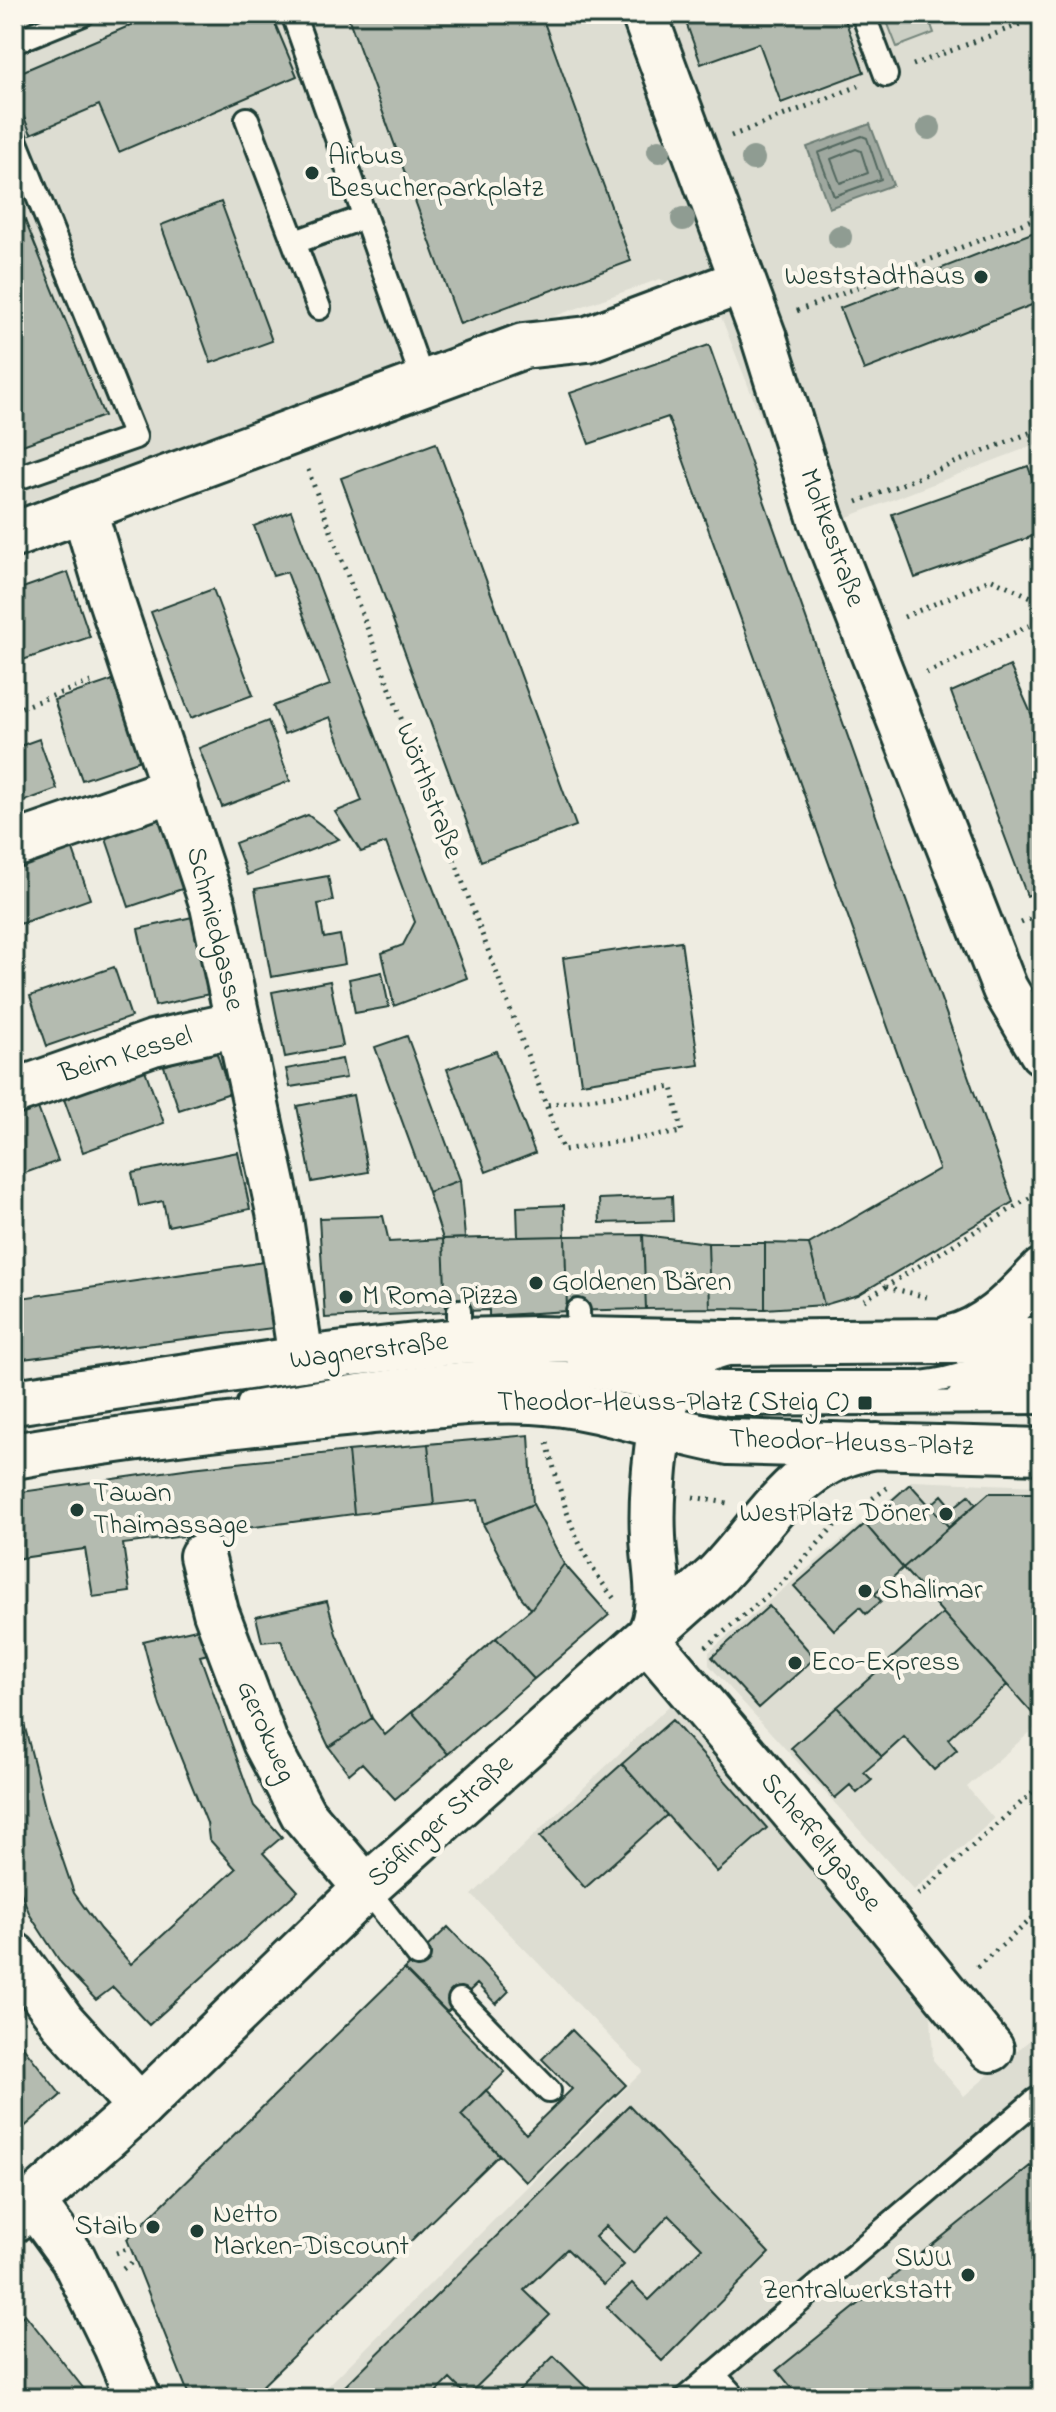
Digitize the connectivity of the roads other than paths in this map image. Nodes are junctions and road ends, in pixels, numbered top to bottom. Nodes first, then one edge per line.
1 (83, 14) edge
2 (293, 14) edge
3 (644, 14) edge
4 (863, 14) edge
5 (14, 42) edge
6 (886, 75) dead end
7 (247, 119) dead end
8 (14, 137) edge
9 (365, 217) junction
10 (295, 242) junction
11 (743, 281) junction
12 (319, 308) dead end
13 (424, 384) junction
14 (14, 479) edge
15 (84, 510) junction
16 (14, 535) edge
17 (175, 789) junction
18 (14, 845) edge
19 (238, 1024) junction
20 (1042, 1052) edge
21 (14, 1092) edge
22 (1042, 1271) edge
23 (945, 1340) junction
24 (1038, 1340) edge
25 (727, 1343) junction
26 (301, 1359) junction
27 (995, 1383) junction
28 (1042, 1383) edge
29 (916, 1393) junction
30 (668, 1399) junction
31 (14, 1402) edge
32 (1042, 1402) edge
33 (14, 1422) edge
34 (14, 1437) edge
35 (877, 1446) junction
36 (1042, 1451) edge
37 (14, 1456) edge
38 (202, 1556) dead end
39 (647, 1639) junction
40 (366, 1888) junction
41 (14, 1955) edge
42 (418, 1955) dead end
43 (460, 2000) dead end
44 (991, 2049) dead end
45 (549, 2091) dead end
46 (140, 2107) junction
47 (1042, 2107) edge
48 (23, 2211) edge
49 (713, 2374) junction
50 (138, 2398) edge
51 (686, 2398) edge
52 (735, 2398) edge

1 - 5 lane
2 - 9 lane
3 - 11 street, Moltkestraße
4 - 6 lane
7 - 10 lane
8 - 14 lane
9 - 10 lane
9 - 13 lane
10 - 12 lane
11 - 13 street
11 - 20 street, Moltkestraße
13 - 15 street
15 - 16 street
15 - 17 street, Schmiedgasse
17 - 18 street
17 - 19 street, Schmiedgasse
19 - 21 street, Beim Kessel
19 - 26 street, Schmiedgasse
22 - 23 street
23 - 24 street
23 - 25 street
24 - 27 lane
24 - 29 lane
25 - 26 street, Wagnerstraße
25 - 30 street
26 - 31 street, Wagnerstraße
27 - 28 lane
27 - 29 lane
29 - 30 lane
29 - 32 lane
30 - 33 lane
30 - 34 lane
30 - 35 street, Theodor-Heuss-Platz
30 - 37 street, Wagnerstraße
30 - 39 street
35 - 36 street, Theodor-Heuss-Platz
35 - 39 street, Söflinger Straße
38 - 40 street, Gerokweg
39 - 40 street, Söflinger Straße
39 - 44 street, Scheffeltgasse
40 - 42 lane
40 - 46 street, Söflinger Straße
41 - 46 street
43 - 45 lane
46 - 48 street, Söflinger Straße
47 - 49 lane
48 - 50 street
49 - 51 lane
49 - 52 lane

